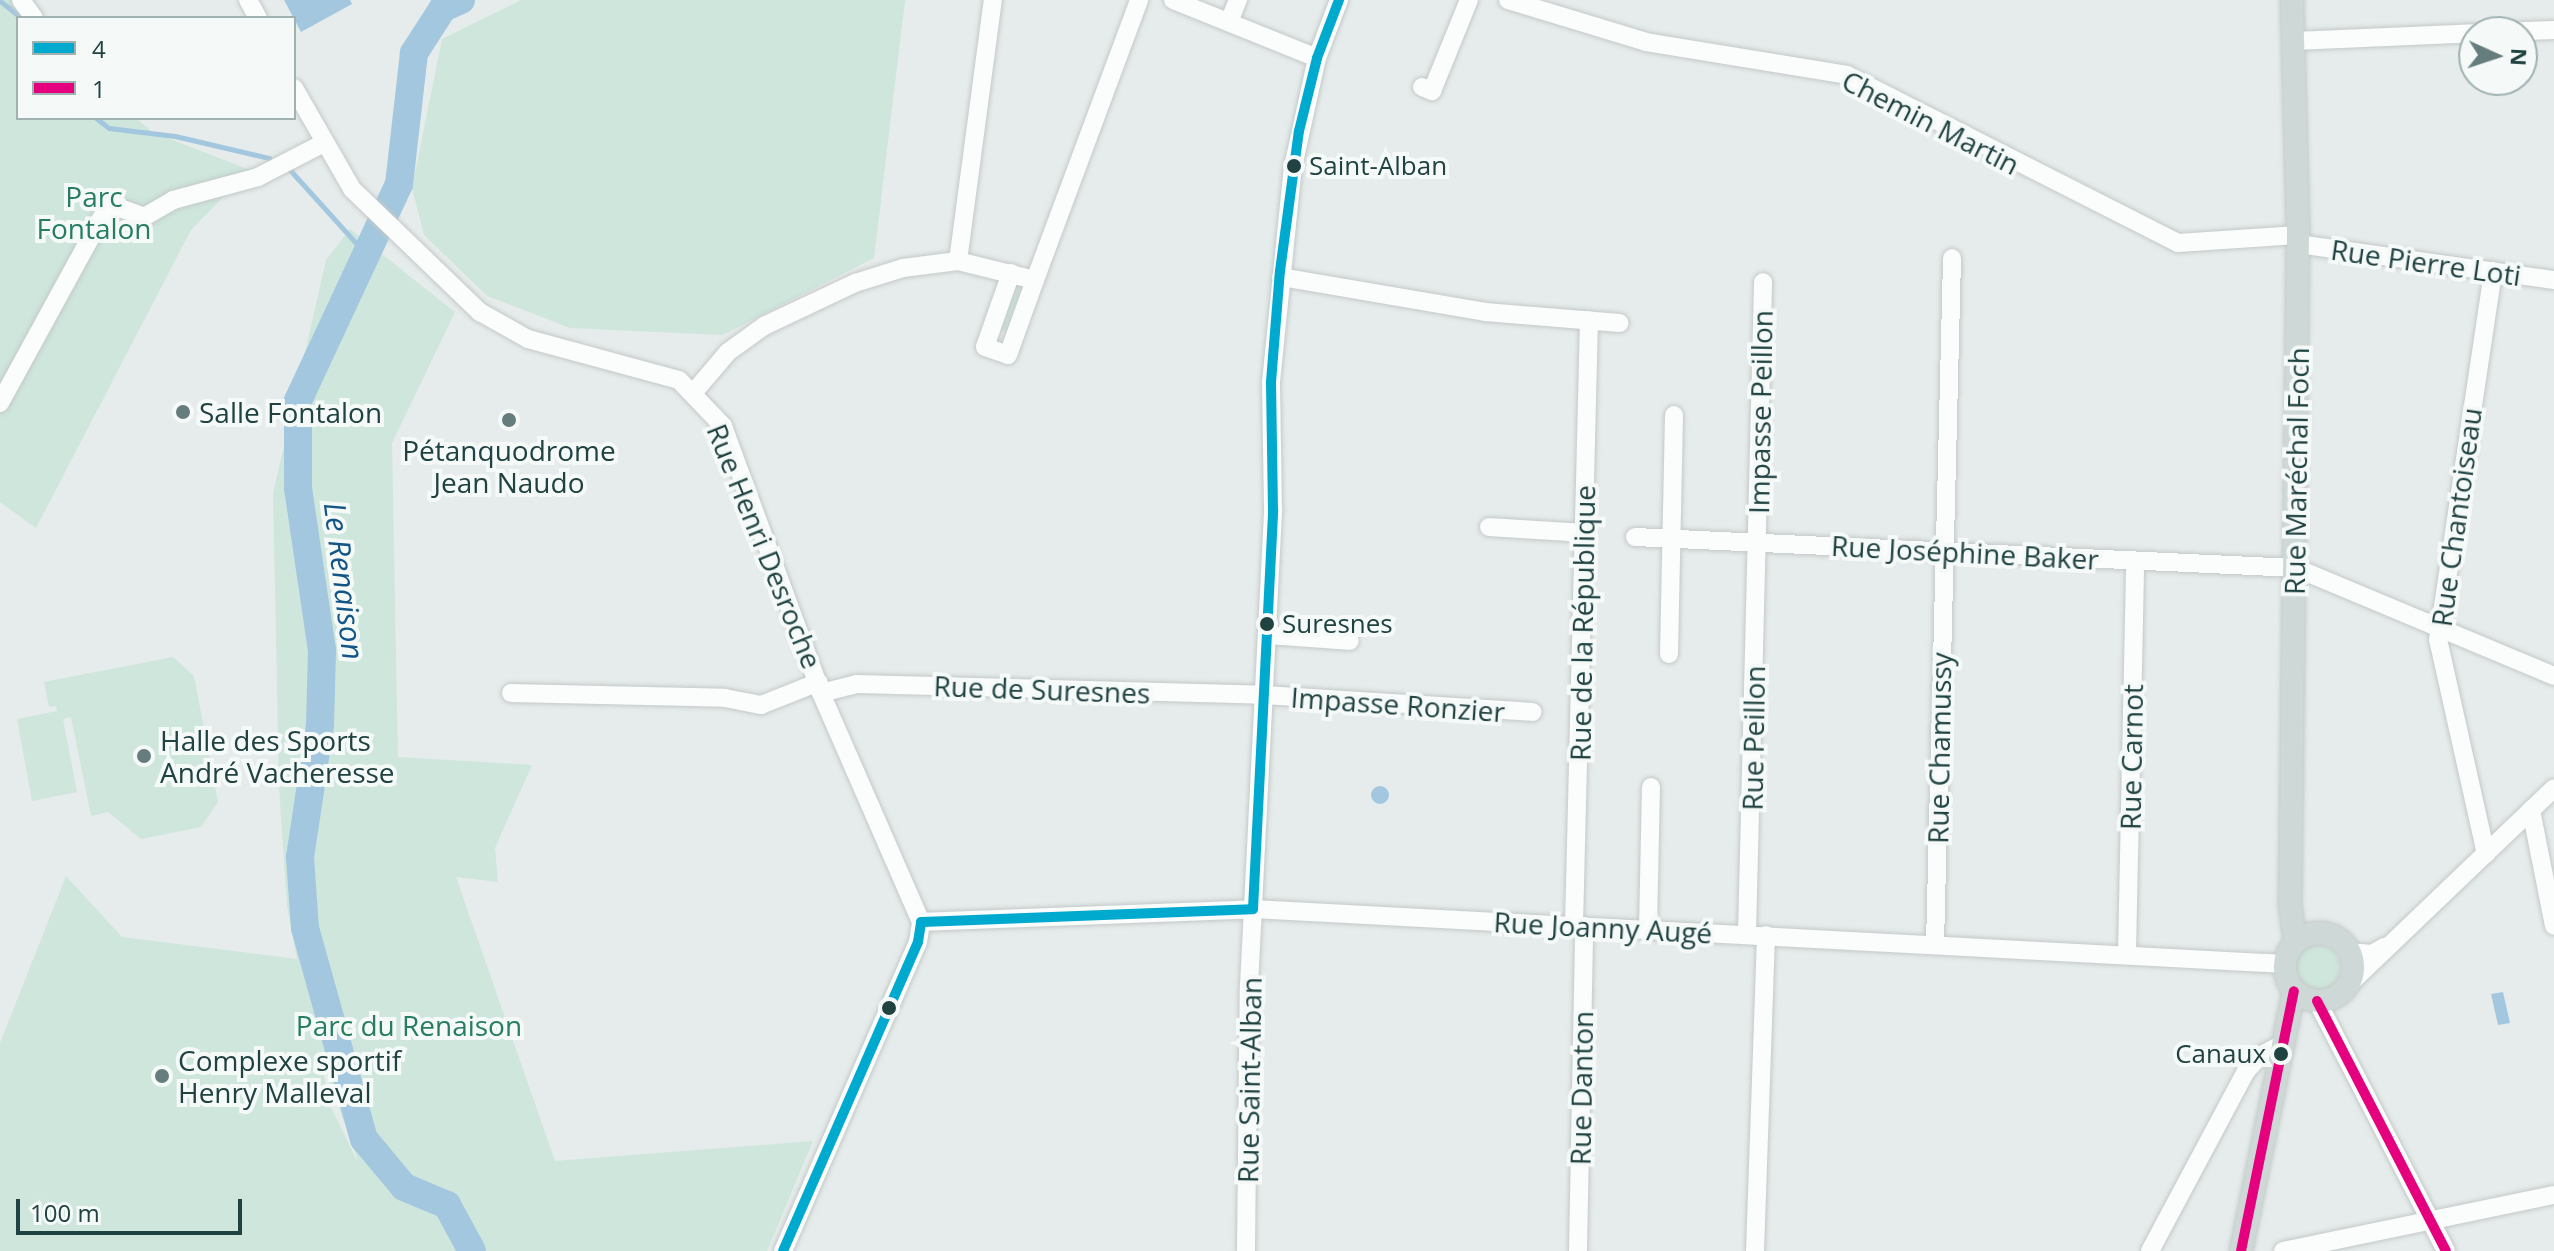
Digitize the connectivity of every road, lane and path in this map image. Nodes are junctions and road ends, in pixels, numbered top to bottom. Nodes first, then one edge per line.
1 (993, 0) edge
2 (1139, 0) edge
3 (1173, 0) edge
4 (1238, 0) edge
5 (1339, 0) edge
6 (1469, 0) edge
7 (1508, 0) edge
8 (2292, 0) edge
9 (1229, 22) junction
10 (2458, 34) edge
11 (2294, 41) junction
12 (1317, 58) junction
13 (1422, 87) dead end
14 (296, 92) edge
15 (324, 143) junction
16 (2298, 239) junction
17 (1952, 258) dead end
18 (958, 261) junction
19 (2493, 271) junction
20 (1011, 273) junction
21 (1281, 277) junction
22 (1035, 280) junction
23 (2554, 280) edge
24 (1763, 282) dead end
25 (1589, 320) junction
26 (1620, 323) dead end
27 (694, 392) junction
28 (0, 403) edge
29 (1674, 415) dead end
30 (1489, 527) dead end
31 (1584, 533) junction
32 (1635, 537) dead end
33 (1671, 538) junction
34 (1758, 542) junction
35 (1943, 551) junction
36 (2135, 561) junction
37 (2296, 568) junction
38 (2439, 627) junction
39 (1267, 635) junction
40 (1350, 641) dead end
41 (1669, 654) dead end
42 (2554, 676) edge
43 (820, 688) junction
44 (511, 693) dead end
45 (1264, 695) junction
46 (1532, 712) dead end
47 (1651, 787) dead end
48 (2554, 788) edge
49 (2531, 810) junction
50 (2486, 854) junction
51 (1253, 909) junction
52 (921, 922) junction
53 (1579, 926) junction
54 (2554, 926) edge
55 (1648, 929) junction
56 (1756, 934) junction
57 (2396, 939) junction
58 (2295, 941) junction
59 (1935, 945) junction
60 (2349, 952) junction
61 (2127, 953) junction
62 (2285, 964) junction
63 (2345, 988) junction
64 (2294, 991) junction
65 (2317, 1001) junction
66 (2283, 1044) junction
67 (2554, 1195) edge
68 (2429, 1220) junction
69 (783, 1251) edge
70 (1246, 1251) edge
71 (1578, 1251) edge
72 (1755, 1251) edge
73 (2150, 1251) edge
74 (2241, 1251) edge
75 (2283, 1251) edge
76 (2446, 1251) edge

1 - 18 street
2 - 22 street
3 - 9 street
4 - 9 street
5 - 12 street, Rue Saint-Alban
6 - 13 street
7 - 16 street, Chemin Martin
8 - 11 main road, Rue Maréchal Foch
9 - 12 street
10 - 11 street
11 - 16 main road, Rue Maréchal Foch
12 - 21 street, Rue Saint-Alban
14 - 15 street, Rue Henri Desroche
15 - 27 street, Rue Henri Desroche
15 - 28 street
16 - 19 street, Rue Pierre Loti
16 - 37 main road, Rue Maréchal Foch
17 - 35 street, Rue Chamussy
18 - 20 street
18 - 27 street
19 - 23 street, Rue Pierre Loti
19 - 38 street, Rue Chantoiseau
20 - 22 street
20 - 22 street
21 - 25 street
21 - 39 street, Rue Saint-Alban
24 - 34 street, Impasse Peillon
25 - 26 street
25 - 31 street, Rue de la République
27 - 43 street, Rue Henri Desroche
29 - 33 street
30 - 31 street
31 - 53 street, Rue de la République
32 - 33 street, Rue Joséphine Baker
33 - 34 street, Rue Joséphine Baker
33 - 41 street
34 - 35 street, Rue Joséphine Baker
34 - 56 street, Rue Peillon
35 - 36 street, Rue Joséphine Baker
35 - 59 street, Rue Chamussy
36 - 37 street, Rue Joséphine Baker
36 - 61 street, Rue Carnot
37 - 38 street, Rue Joséphine Baker
37 - 58 main road, Rue Maréchal Foch
38 - 42 street, Rue Joséphine Baker
38 - 50 street, Rue Chantoiseau
39 - 40 street
39 - 45 street, Rue Saint-Alban
43 - 44 street, Rue de Suresnes
43 - 45 street, Rue de Suresnes
43 - 52 street, Rue Henri Desroche
45 - 46 street, Impasse Ronzier
45 - 51 street, Rue Saint-Alban
47 - 55 street
48 - 49 street
49 - 50 street
49 - 54 street
50 - 57 street
51 - 52 street, Rue Joanny Augé
51 - 53 street, Rue Joanny Augé
51 - 70 street, Rue Saint-Alban
52 - 69 street
53 - 55 street, Rue Joanny Augé
53 - 71 street, Rue Danton
55 - 56 street, Rue Joanny Augé
56 - 59 street, Rue Joanny Augé
56 - 72 street, Rue Peillon
57 - 60 street
57 - 63 street
58 - 60 main road
58 - 62 main road
59 - 61 street, Rue Joanny Augé
60 - 63 main road
61 - 62 street, Rue Joanny Augé
62 - 64 main road
63 - 65 main road
64 - 65 main road
64 - 66 main road
65 - 68 street
66 - 73 street
66 - 74 main road
67 - 68 street
68 - 75 street
68 - 76 street

